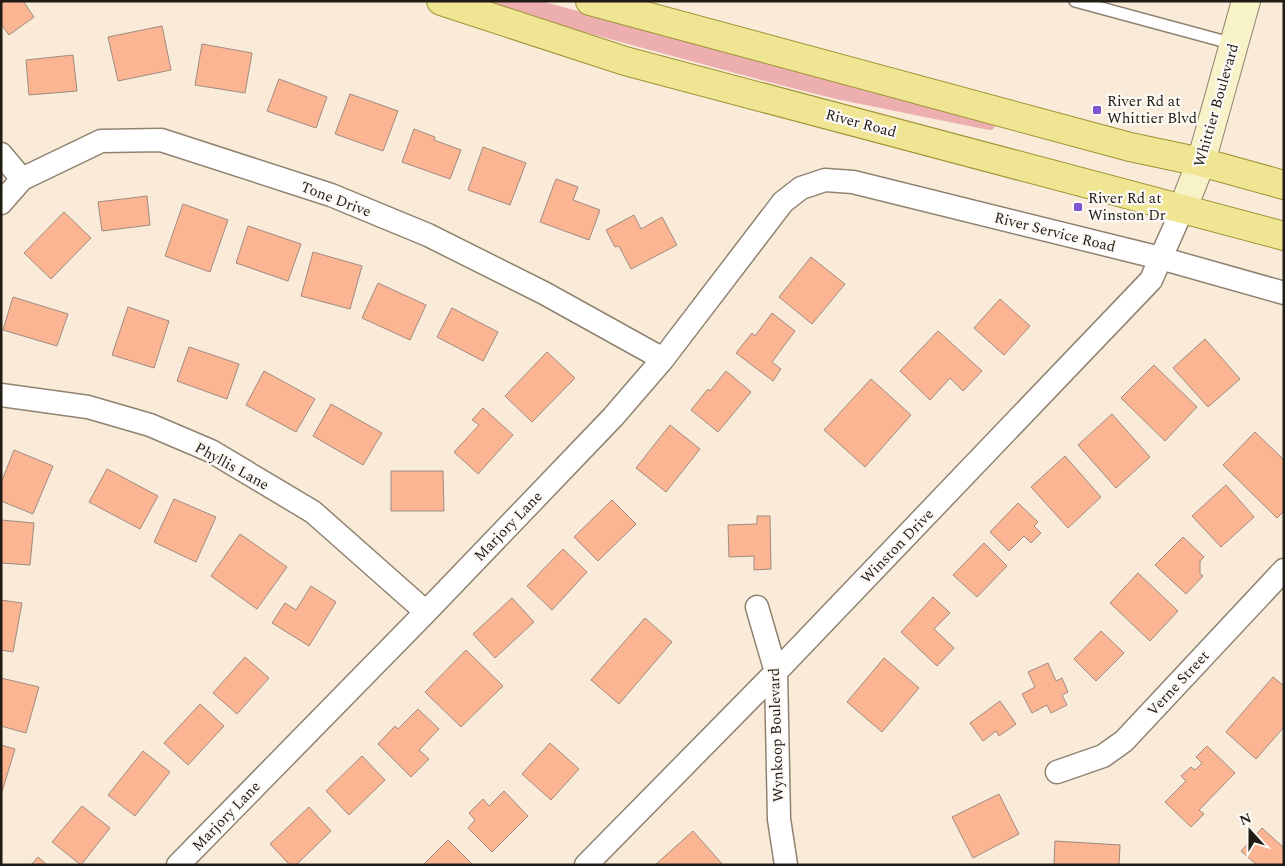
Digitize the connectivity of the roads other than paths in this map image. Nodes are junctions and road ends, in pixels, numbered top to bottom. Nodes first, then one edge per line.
1 (441, 1) edge
2 (590, 1) edge
3 (1075, 1) edge
4 (1246, 1) edge
5 (1234, 44) junction
6 (1, 154) edge
7 (1201, 162) junction
8 (22, 179) junction
9 (825, 180) joint
10 (1284, 185) edge
11 (1, 203) edge
12 (1183, 208) junction
13 (1284, 236) edge
14 (1160, 258) junction
15 (1284, 293) edge
16 (663, 359) junction
17 (1, 395) edge
18 (1284, 570) edge
19 (757, 607) dead end
20 (426, 612) junction
21 (776, 672) junction
22 (1057, 772) dead end
23 (178, 865) edge
24 (586, 865) edge
25 (786, 865) edge

1 - 12 main road, River Road
2 - 7 main road
3 - 5 lane
4 - 5 street, Whittier Boulevard
5 - 7 street, Whittier Boulevard
6 - 8 street
7 - 10 main road
7 - 12 street, Whittier Boulevard
8 - 11 street, Tone Drive
8 - 16 street, Tone Drive
9 - 14 street, River Service Road
9 - 16 street, Marjory Lane
12 - 13 main road, River Road
12 - 14 street, Winston Drive
14 - 15 street, River Service Road
14 - 21 street, Winston Drive
16 - 20 street, Marjory Lane
17 - 20 street, Phyllis Lane
18 - 22 street, Verne Street
19 - 21 street, Wynkoop Boulevard
20 - 23 street, Marjory Lane
21 - 24 street, Winston Drive
21 - 25 street, Wynkoop Boulevard

